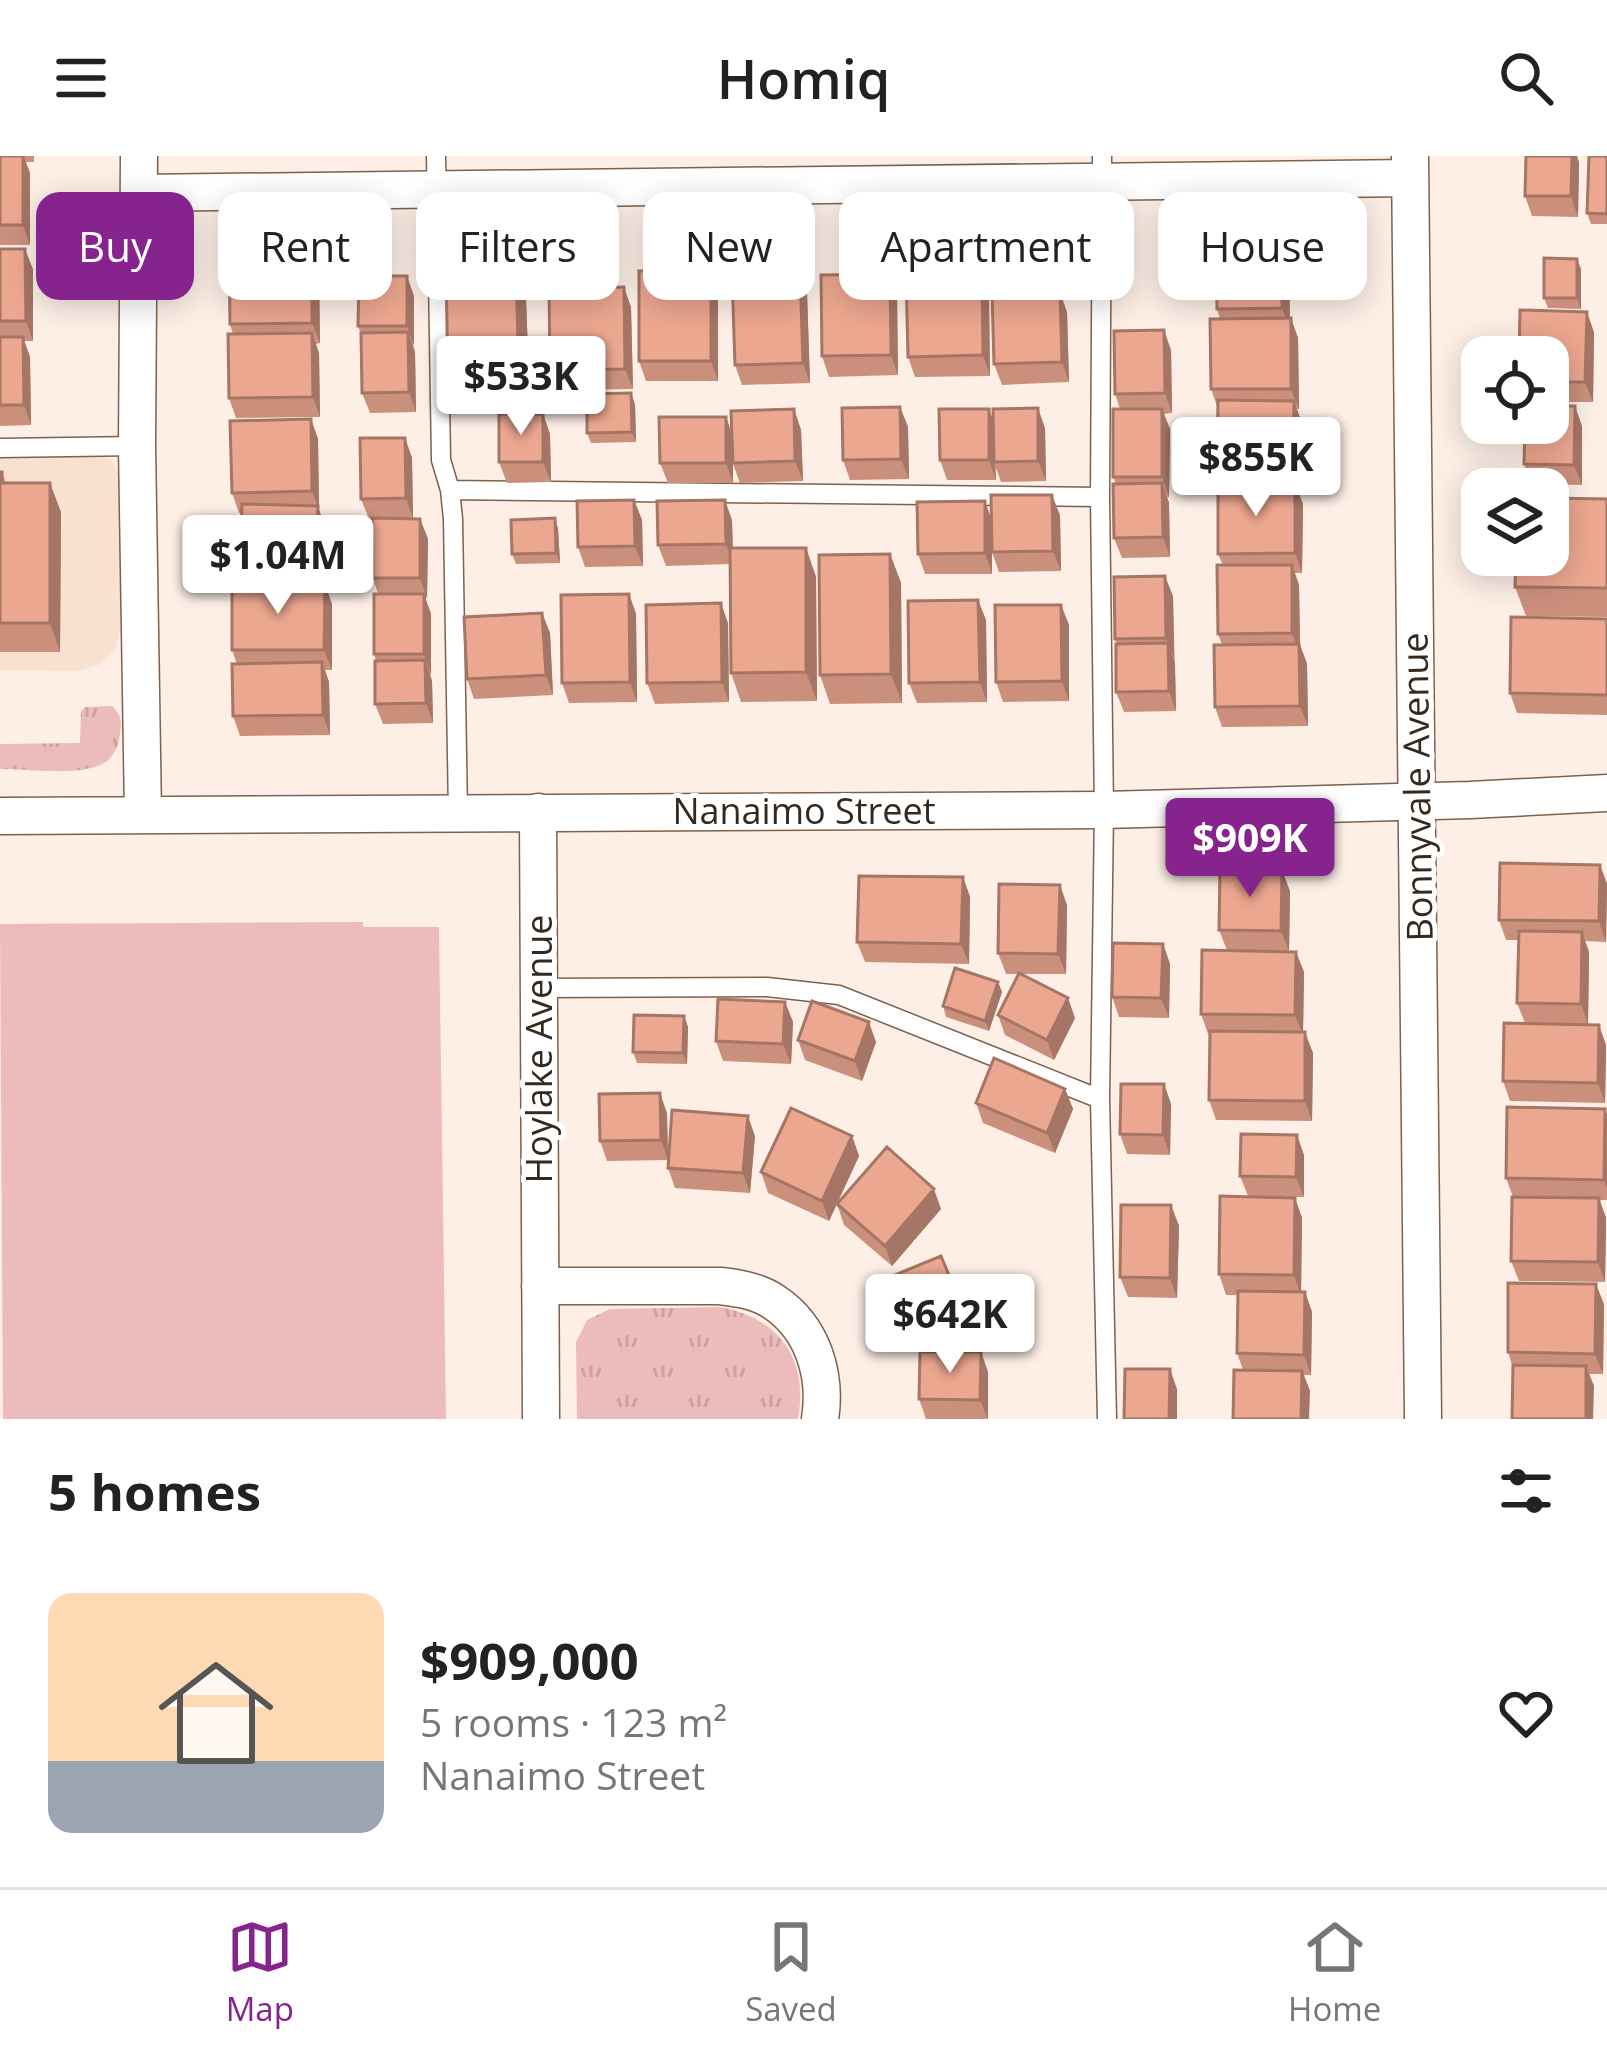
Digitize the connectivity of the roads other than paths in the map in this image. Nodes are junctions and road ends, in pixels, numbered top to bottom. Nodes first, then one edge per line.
1 (1410, 167) edge
2 (1102, 169) edge
3 (436, 172) edge
4 (139, 174) edge
5 (137, 446) junction
6 (0, 448) edge
7 (450, 490) junction
8 (1100, 497) junction
9 (1607, 794) edge
10 (1418, 800) junction
11 (1105, 810) junction
12 (538, 812) junction
13 (458, 813) junction
14 (142, 815) junction
15 (0, 816) edge
16 (538, 988) junction
17 (1100, 1099) junction
18 (540, 1286) junction
19 (541, 1419) edge
20 (820, 1419) edge
21 (1107, 1419) edge
22 (1424, 1419) edge

1 - 2 street
1 - 10 street, Bonnyvale Avenue
2 - 3 street
2 - 8 lane
3 - 4 street
3 - 7 lane
4 - 5 street
5 - 6 lane
5 - 14 street
7 - 8 lane
7 - 13 lane
8 - 11 lane
9 - 10 street, Nanaimo Street
10 - 11 street, Nanaimo Street
10 - 22 street, Bonnyvale Avenue
11 - 12 street, Nanaimo Street
11 - 17 lane
12 - 13 street, Nanaimo Street
12 - 16 street, Hoylake Avenue
13 - 14 street, Nanaimo Street
14 - 15 street, Nanaimo Street
16 - 17 lane
16 - 18 street, Hoylake Avenue
17 - 21 lane
18 - 19 street, Hoylake Avenue
18 - 20 street

